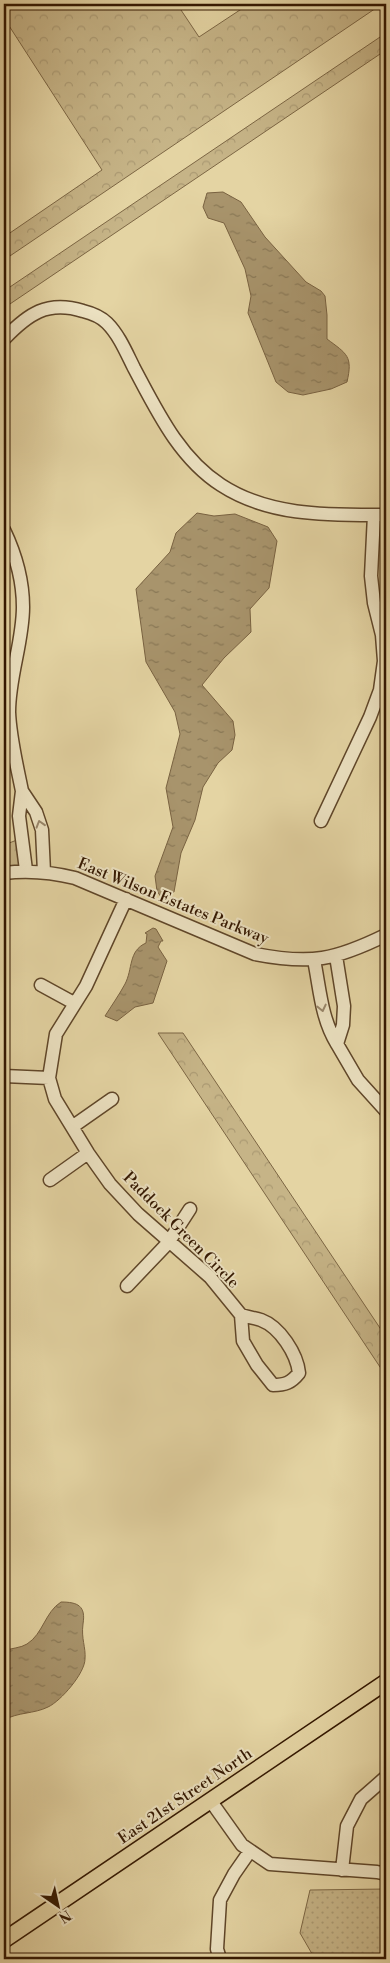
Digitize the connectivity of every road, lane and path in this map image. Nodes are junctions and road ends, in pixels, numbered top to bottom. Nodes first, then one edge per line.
1 (4, 339) edge
2 (380, 515) edge
3 (4, 530) edge
4 (7, 728) edge
5 (22, 791) junction
6 (321, 821) dead end
7 (26, 870) junction
8 (44, 872) junction
9 (4, 873) edge
10 (126, 899) junction
11 (386, 935) edge
12 (336, 956) junction
13 (314, 960) junction
14 (42, 985) dead end
15 (74, 1003) junction
16 (337, 1044) junction
17 (4, 1076) edge
18 (48, 1078) junction
19 (112, 1099) dead end
20 (386, 1111) edge
21 (72, 1127) junction
22 (88, 1153) junction
23 (50, 1180) dead end
24 (190, 1210) dead end
25 (168, 1243) junction
26 (128, 1286) dead end
27 (241, 1315) junction
28 (386, 1682) edge
29 (386, 1777) edge
30 (210, 1800) junction
31 (250, 1851) junction
32 (342, 1870) junction
33 (386, 1874) edge
34 (4, 1940) edge
35 (220, 1959) edge

1 - 2 street
2 - 6 street
3 - 4 street
4 - 5 street
5 - 7 street
8 -> 5 street
7 - 8 street, East Wilson Estates Parkway
7 - 9 street, East Wilson Estates Parkway
8 - 10 street, East Wilson Estates Parkway
10 - 13 street, East Wilson Estates Parkway
10 - 15 street
11 - 12 street, East Wilson Estates Parkway
12 - 13 street, East Wilson Estates Parkway
12 - 16 street
13 -> 16 street
14 - 15 street
15 - 18 street
16 - 20 street
17 - 18 street
18 - 21 street, Paddock Green Circle
19 - 21 street
21 - 22 street, Paddock Green Circle
22 - 23 street
22 - 25 street, Paddock Green Circle
24 - 25 street
25 - 26 street
25 - 27 street, Paddock Green Circle
27 - 27 street
28 - 30 main road, East 21st Street North
29 - 32 street
30 - 31 street
30 - 34 main road, East 21st Street North
31 - 32 street
31 - 35 street
32 - 33 street

